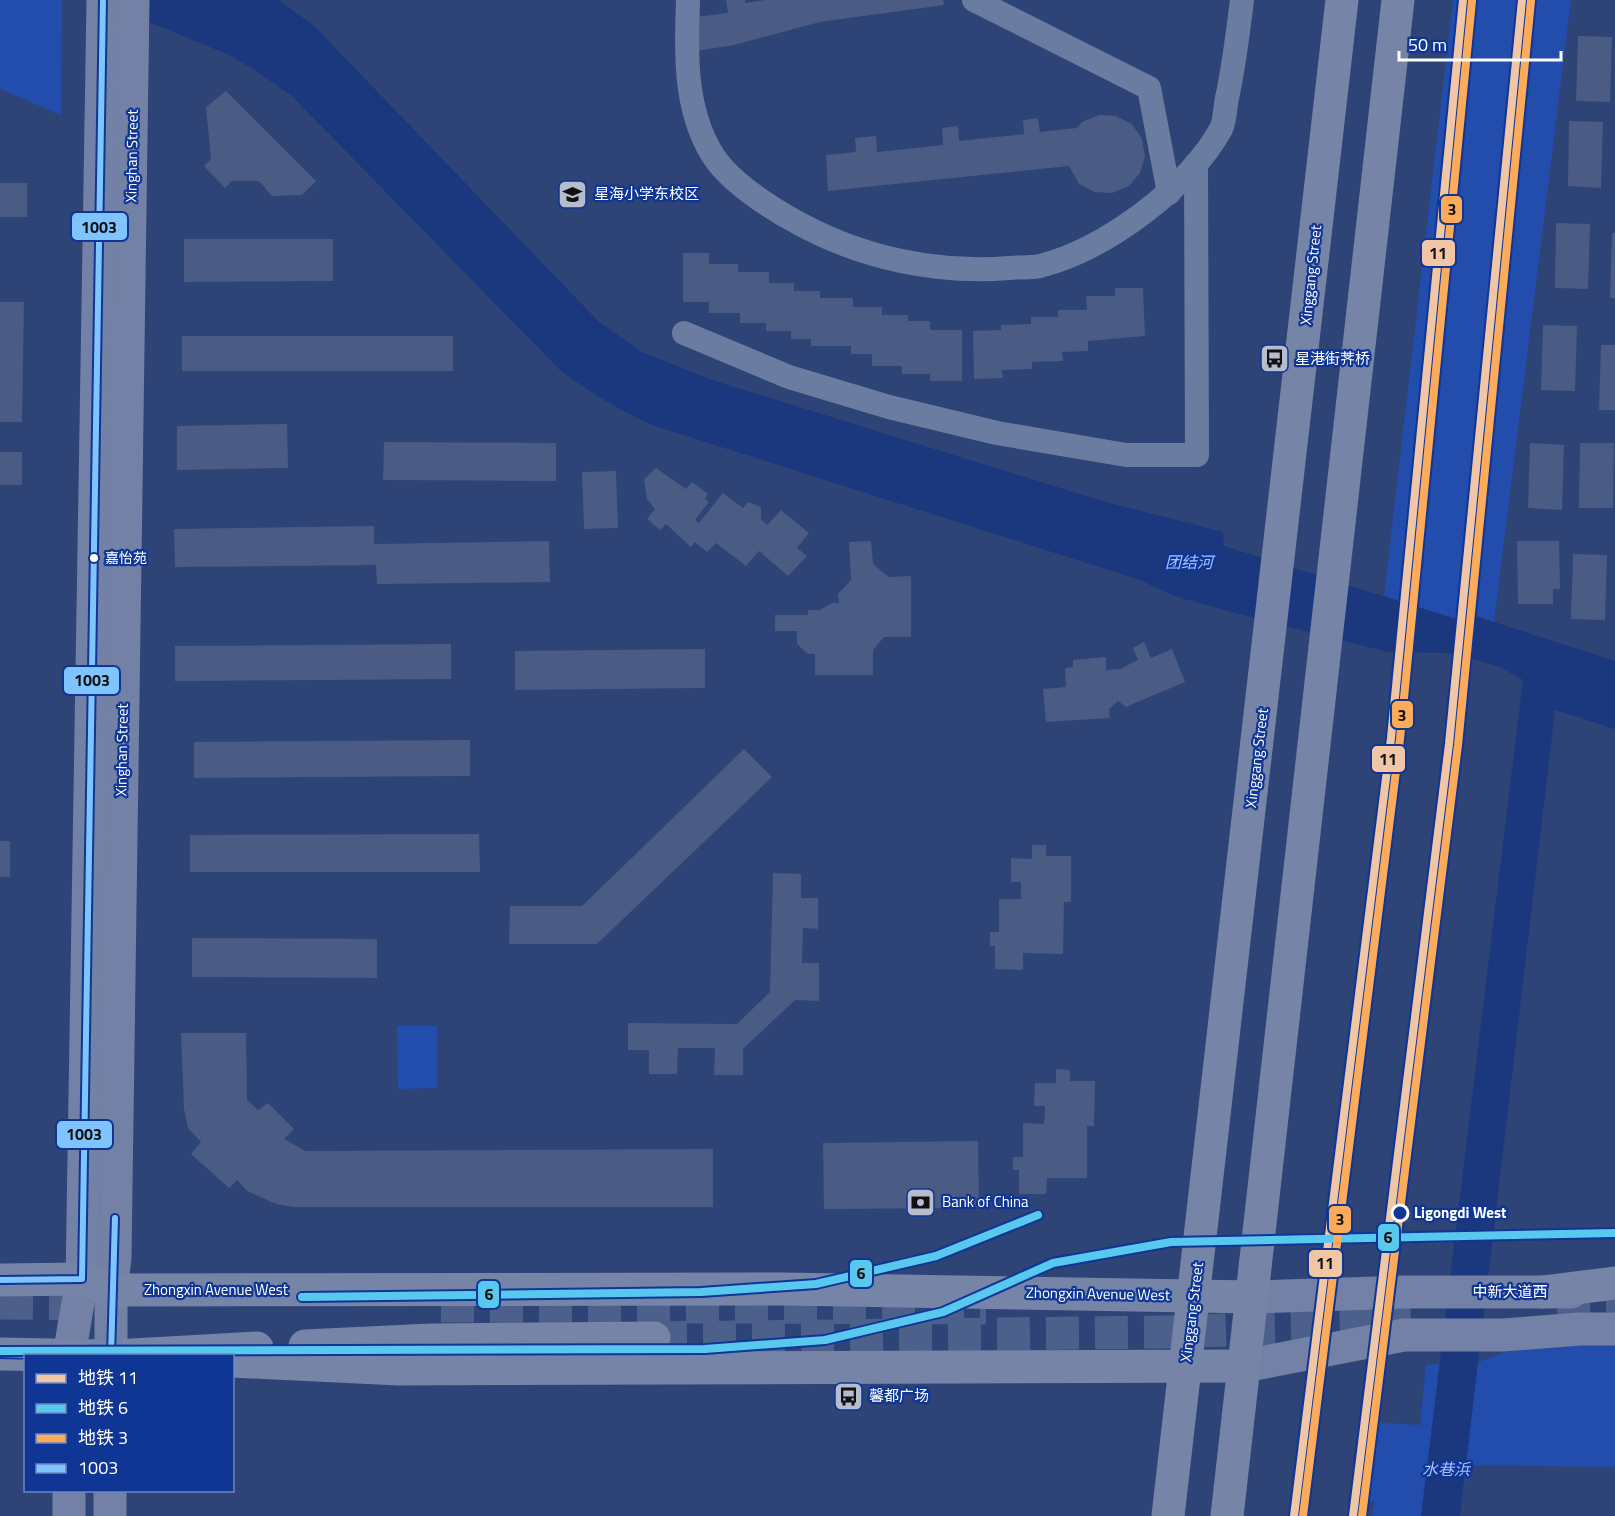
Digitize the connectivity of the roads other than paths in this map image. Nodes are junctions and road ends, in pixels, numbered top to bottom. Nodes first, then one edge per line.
1 (103, 0) edge
2 (133, 0) edge
3 (688, 0) edge
4 (974, 0) edge
5 (1242, 0) edge
6 (1342, 0) edge
7 (1398, 0) edge
8 (118, 32) junction
9 (1196, 164) junction
10 (1169, 193) junction
11 (684, 333) dead end
12 (0, 1281) edge
13 (1615, 1283) edge
14 (96, 1285) junction
15 (1615, 1291) edge
16 (1405, 1292) joint
17 (1544, 1292) junction
18 (1195, 1295) junction
19 (1253, 1297) junction
20 (1615, 1329) edge
21 (654, 1338) tunnel mouth
22 (0, 1354) edge
23 (69, 1354) edge
24 (111, 1354) edge
25 (151, 1354) edge
26 (234, 1361) edge
27 (1186, 1365) junction
28 (1244, 1366) junction
29 (69, 1492) edge
30 (110, 1492) edge
31 (69, 1516) edge
32 (110, 1516) edge
33 (1168, 1516) edge
34 (1227, 1516) edge

1 - 8 main road, Xinghan Street
2 - 8 main road, Xinghan Street
3 - 10 street
4 - 10 street
5 - 9 street
6 - 18 main road, Xinggang Street
7 - 19 main road
8 - 14 main road, Xinghan Street
9 - 10 street
9 - 11 street
12 - 14 main road, Zhongxin Avenue West
13 - 17 main road
14 - 18 main road, Zhongxin Avenue West
14 - 23 main road, Xinghan Street
14 - 24 main road, Xinghan Street
15 - 17 main road, 中新大道西
16 - 17 main road, 中新大道西
16 - 19 main road, Zhongxin Avenue West
18 - 19 main road, Zhongxin Avenue West
18 - 27 main road, Xinggang Street
19 - 28 main road
20 - 28 main road
21 - 25 main road
22 - 23 main road
26 - 27 main road
27 - 28 main road
27 - 33 main road, Xinggang Street
28 - 34 main road
29 - 31 main road
30 - 32 main road

